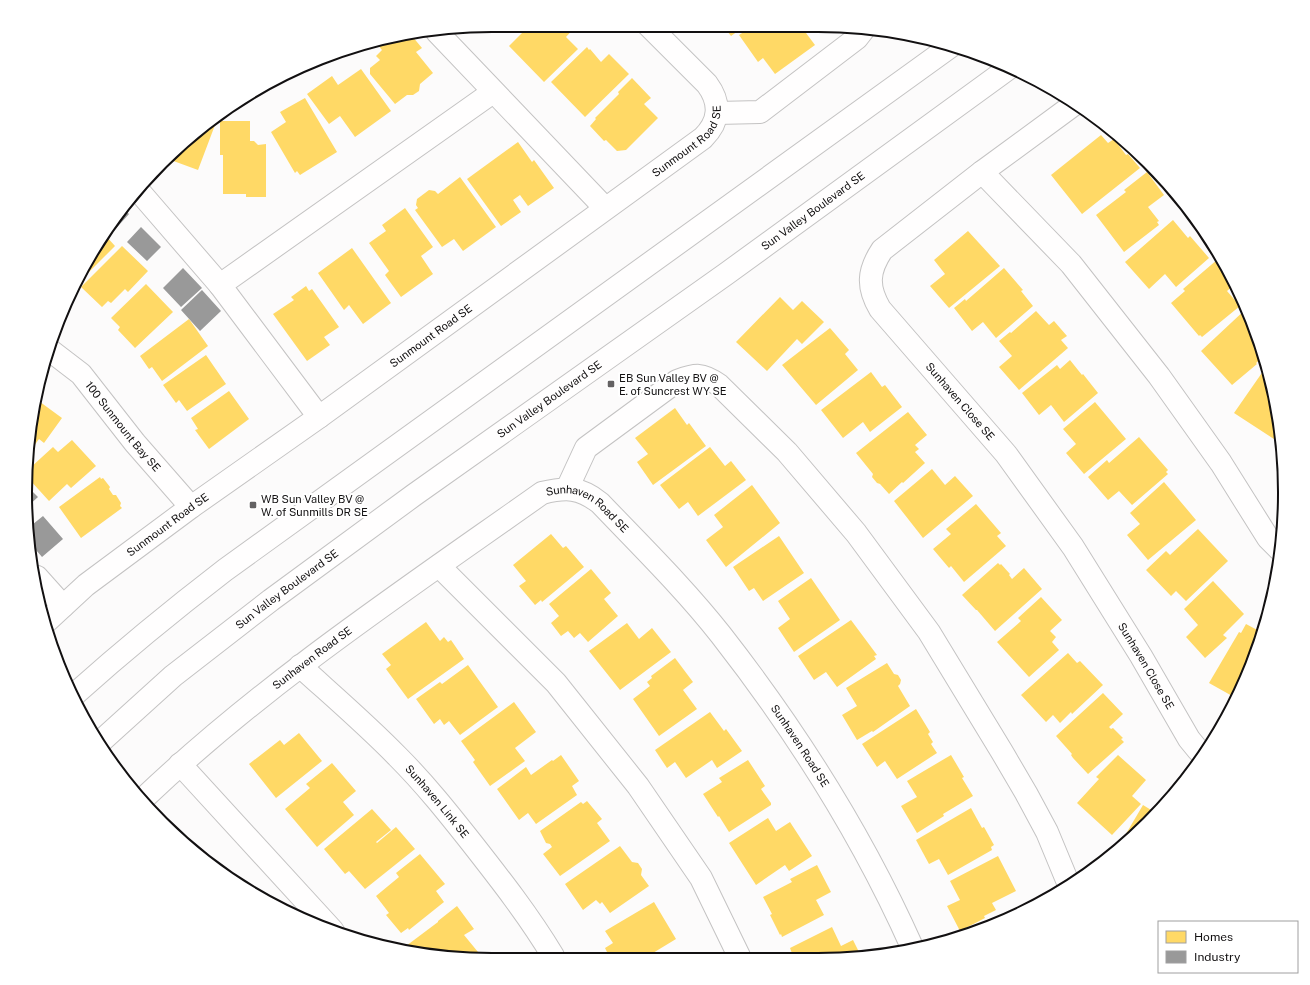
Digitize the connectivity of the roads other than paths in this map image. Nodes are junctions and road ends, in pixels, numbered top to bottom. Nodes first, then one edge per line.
1 (655, 32) edge
2 (860, 34) edge
3 (440, 35) edge
4 (945, 50) edge
5 (1004, 72) edge
6 (493, 92) junction
7 (1070, 108) edge
8 (717, 113) junction
9 (982, 172) junction
10 (142, 194) edge
11 (605, 208) junction
12 (220, 285) junction
13 (54, 353) edge
14 (319, 417) junction
15 (567, 489) junction
16 (191, 507) junction
17 (1275, 544) edge
18 (439, 566) junction
19 (41, 581) edge
20 (63, 606) junction
21 (50, 618) edge
22 (300, 666) junction
23 (77, 692) edge
24 (104, 739) edge
25 (1198, 750) edge
26 (180, 764) junction
27 (146, 796) edge
28 (1067, 879) edge
29 (324, 921) edge
30 (910, 943) edge
31 (551, 953) edge
32 (738, 953) edge

1 - 8 street, Sunmount Road SE
2 - 8 street
3 - 6 street
4 - 23 street
5 - 24 street, Sun Valley Boulevard SE
6 - 11 street
6 - 12 street
7 - 9 street, Sunhaven Close SE
8 - 11 street, Sunmount Road SE
9 - 17 street
9 - 25 street, Sunhaven Close SE
10 - 12 street
11 - 14 street, Sunmount Road SE
12 - 14 street
13 - 16 street, 100 Sunmount Bay SE
14 - 16 street, Sunmount Road SE
15 - 18 street, Sunhaven Road SE
15 - 28 street
15 - 30 street, Sunhaven Road SE
16 - 20 street, Sunmount Road SE
18 - 22 street, Sunhaven Road SE
18 - 32 street
19 - 20 street
20 - 21 street, Sunmount Road SE
22 - 26 street, Sunhaven Road SE
22 - 31 street, Sunhaven Link SE
26 - 27 street, Sunhaven Road SE
26 - 29 street

